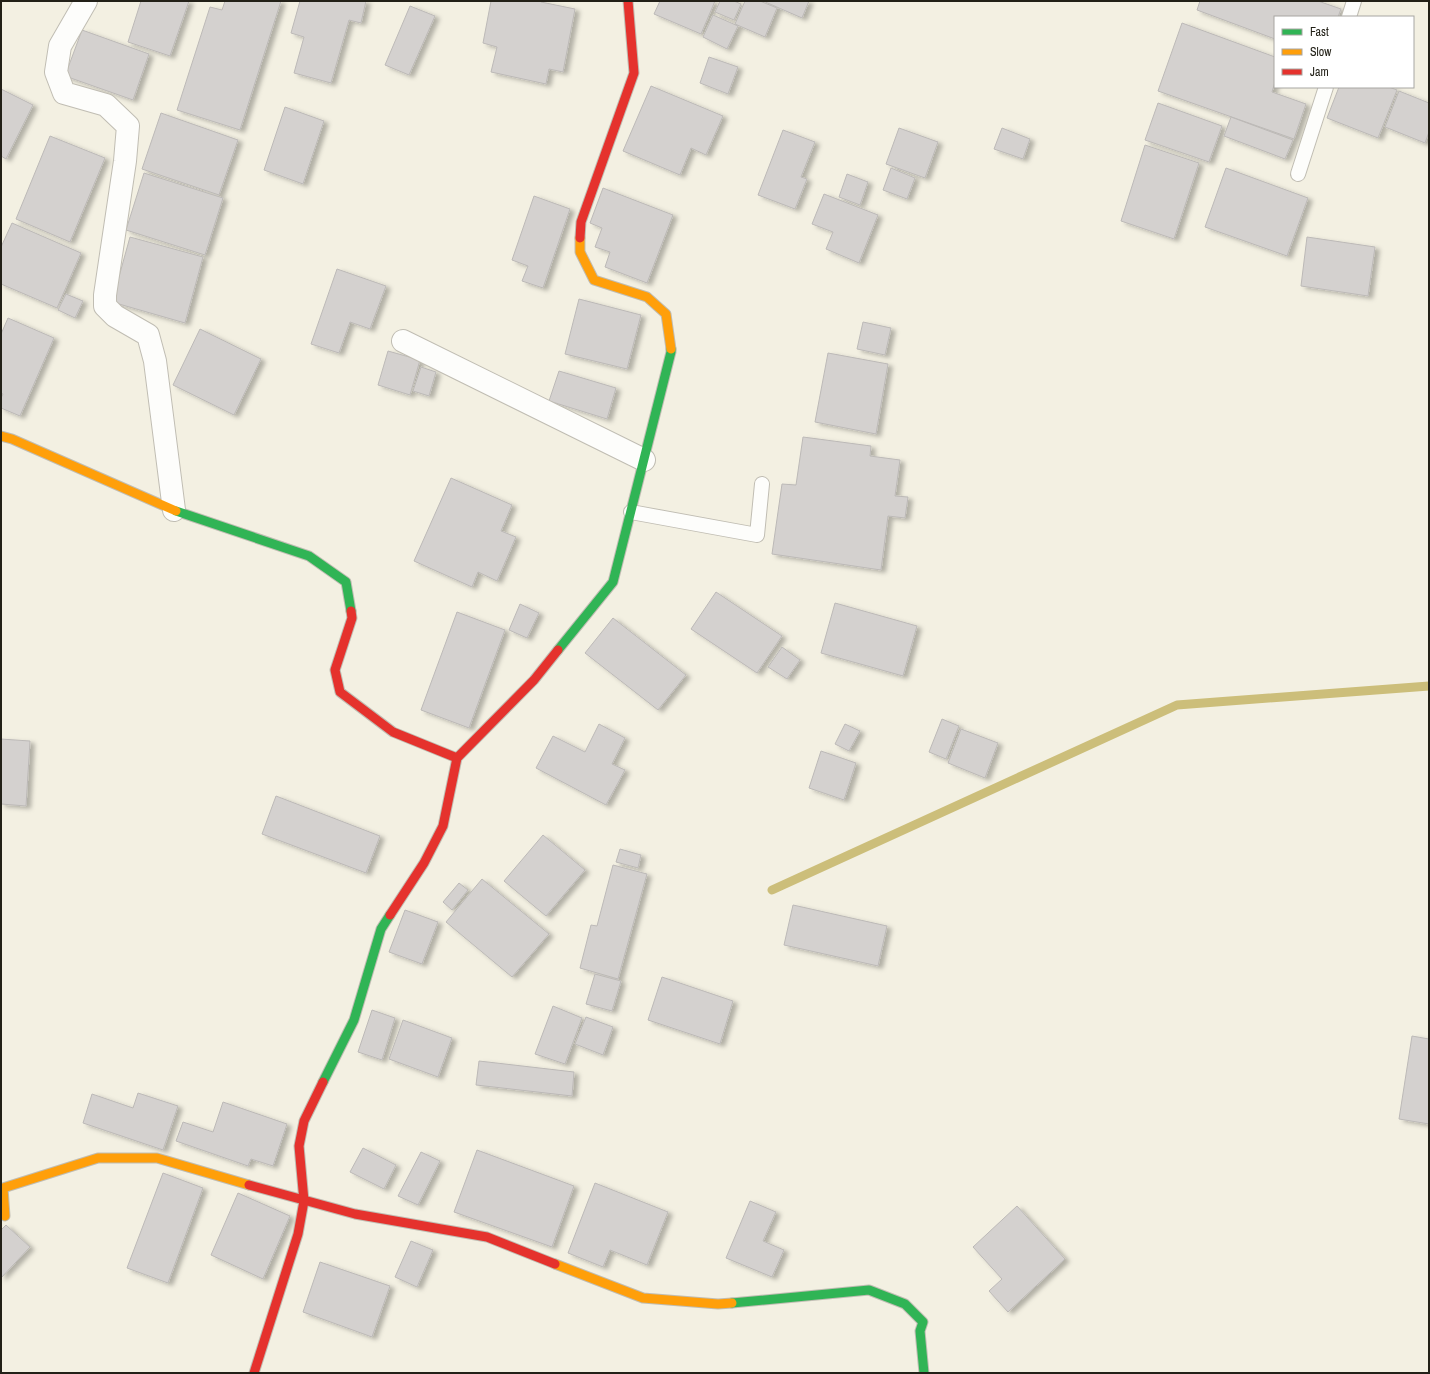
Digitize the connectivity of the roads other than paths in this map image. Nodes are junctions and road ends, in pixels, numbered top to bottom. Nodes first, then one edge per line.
1 (86, 1) edge
2 (628, 1) edge
3 (1354, 1) edge
4 (1349, 16) edge
5 (1326, 88) edge
6 (1298, 174) dead end
7 (403, 341) dead end
8 (1, 436) edge
9 (644, 460) junction
10 (762, 484) dead end
11 (174, 510) junction
12 (631, 512) junction
13 (457, 758) junction
14 (304, 1201) junction
15 (5, 1216) dead end
16 (254, 1373) edge
17 (924, 1373) edge

1 - 11 street
2 - 9 street
3 - 4 lane
5 - 6 lane
7 - 9 street
8 - 11 street
9 - 12 street
10 - 12 lane
11 - 13 street
12 - 13 street
13 - 14 street
14 - 15 street
14 - 16 street
14 - 17 street

